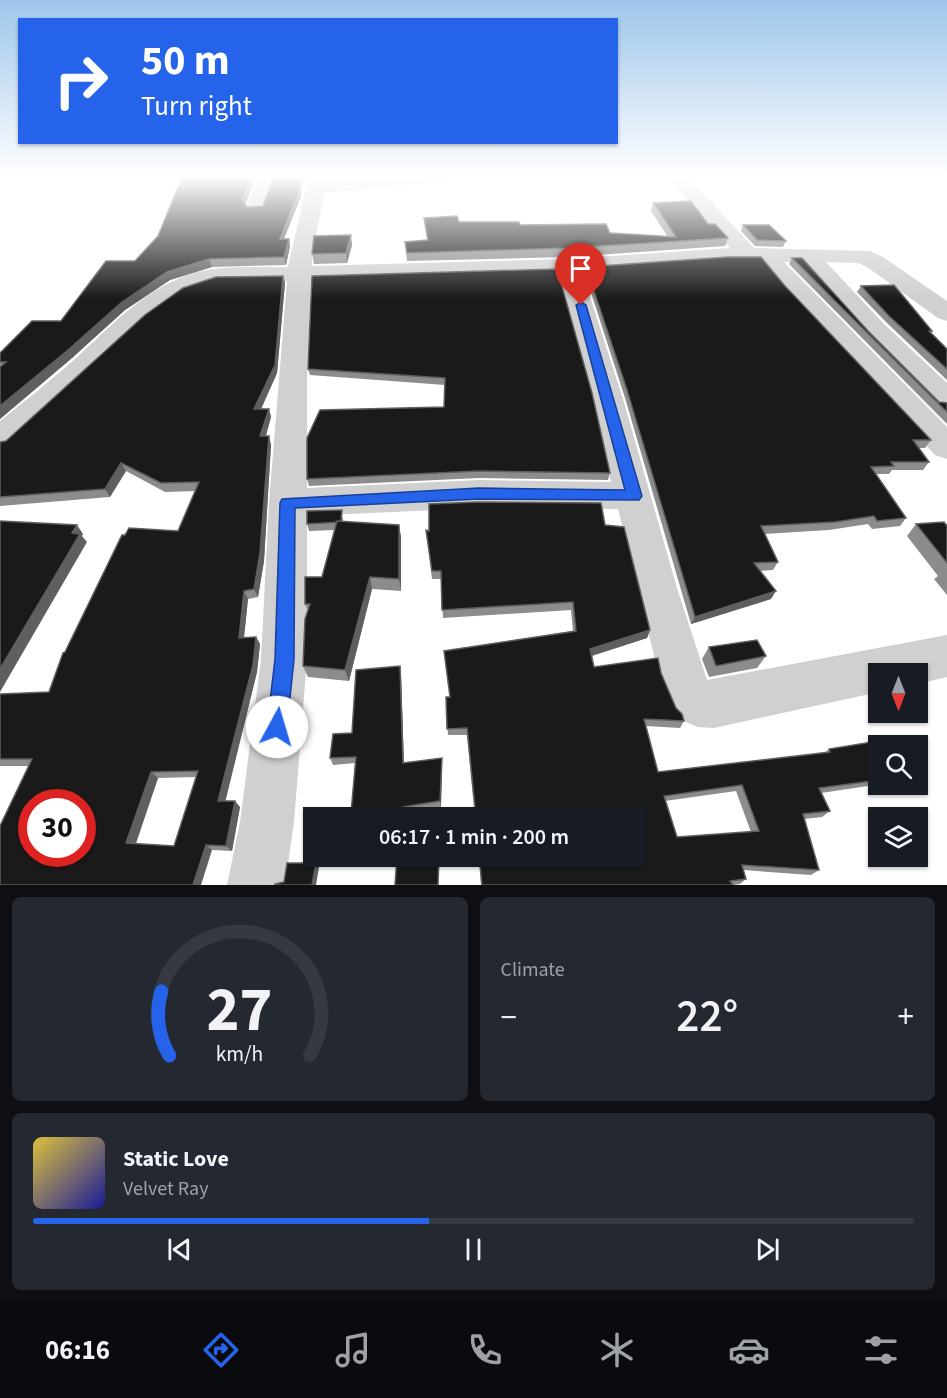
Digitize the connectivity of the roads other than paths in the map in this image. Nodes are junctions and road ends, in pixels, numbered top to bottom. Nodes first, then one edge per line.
1 (309, 216) edge
2 (718, 216) edge
3 (756, 254) junction
4 (806, 255) junction
5 (568, 266) junction
6 (300, 275) junction
7 (947, 313) edge
8 (947, 400) edge
9 (0, 438) edge
10 (947, 447) edge
11 (634, 496) junction
12 (288, 503) junction
13 (947, 656) edge
14 (256, 885) edge

1 - 6 street
2 - 3 street
3 - 4 street
3 - 5 street
3 - 10 street
4 - 7 street
4 - 8 street
5 - 6 street
5 - 11 street
6 - 9 street
6 - 12 street
11 - 12 street
11 - 13 street
12 - 14 street

